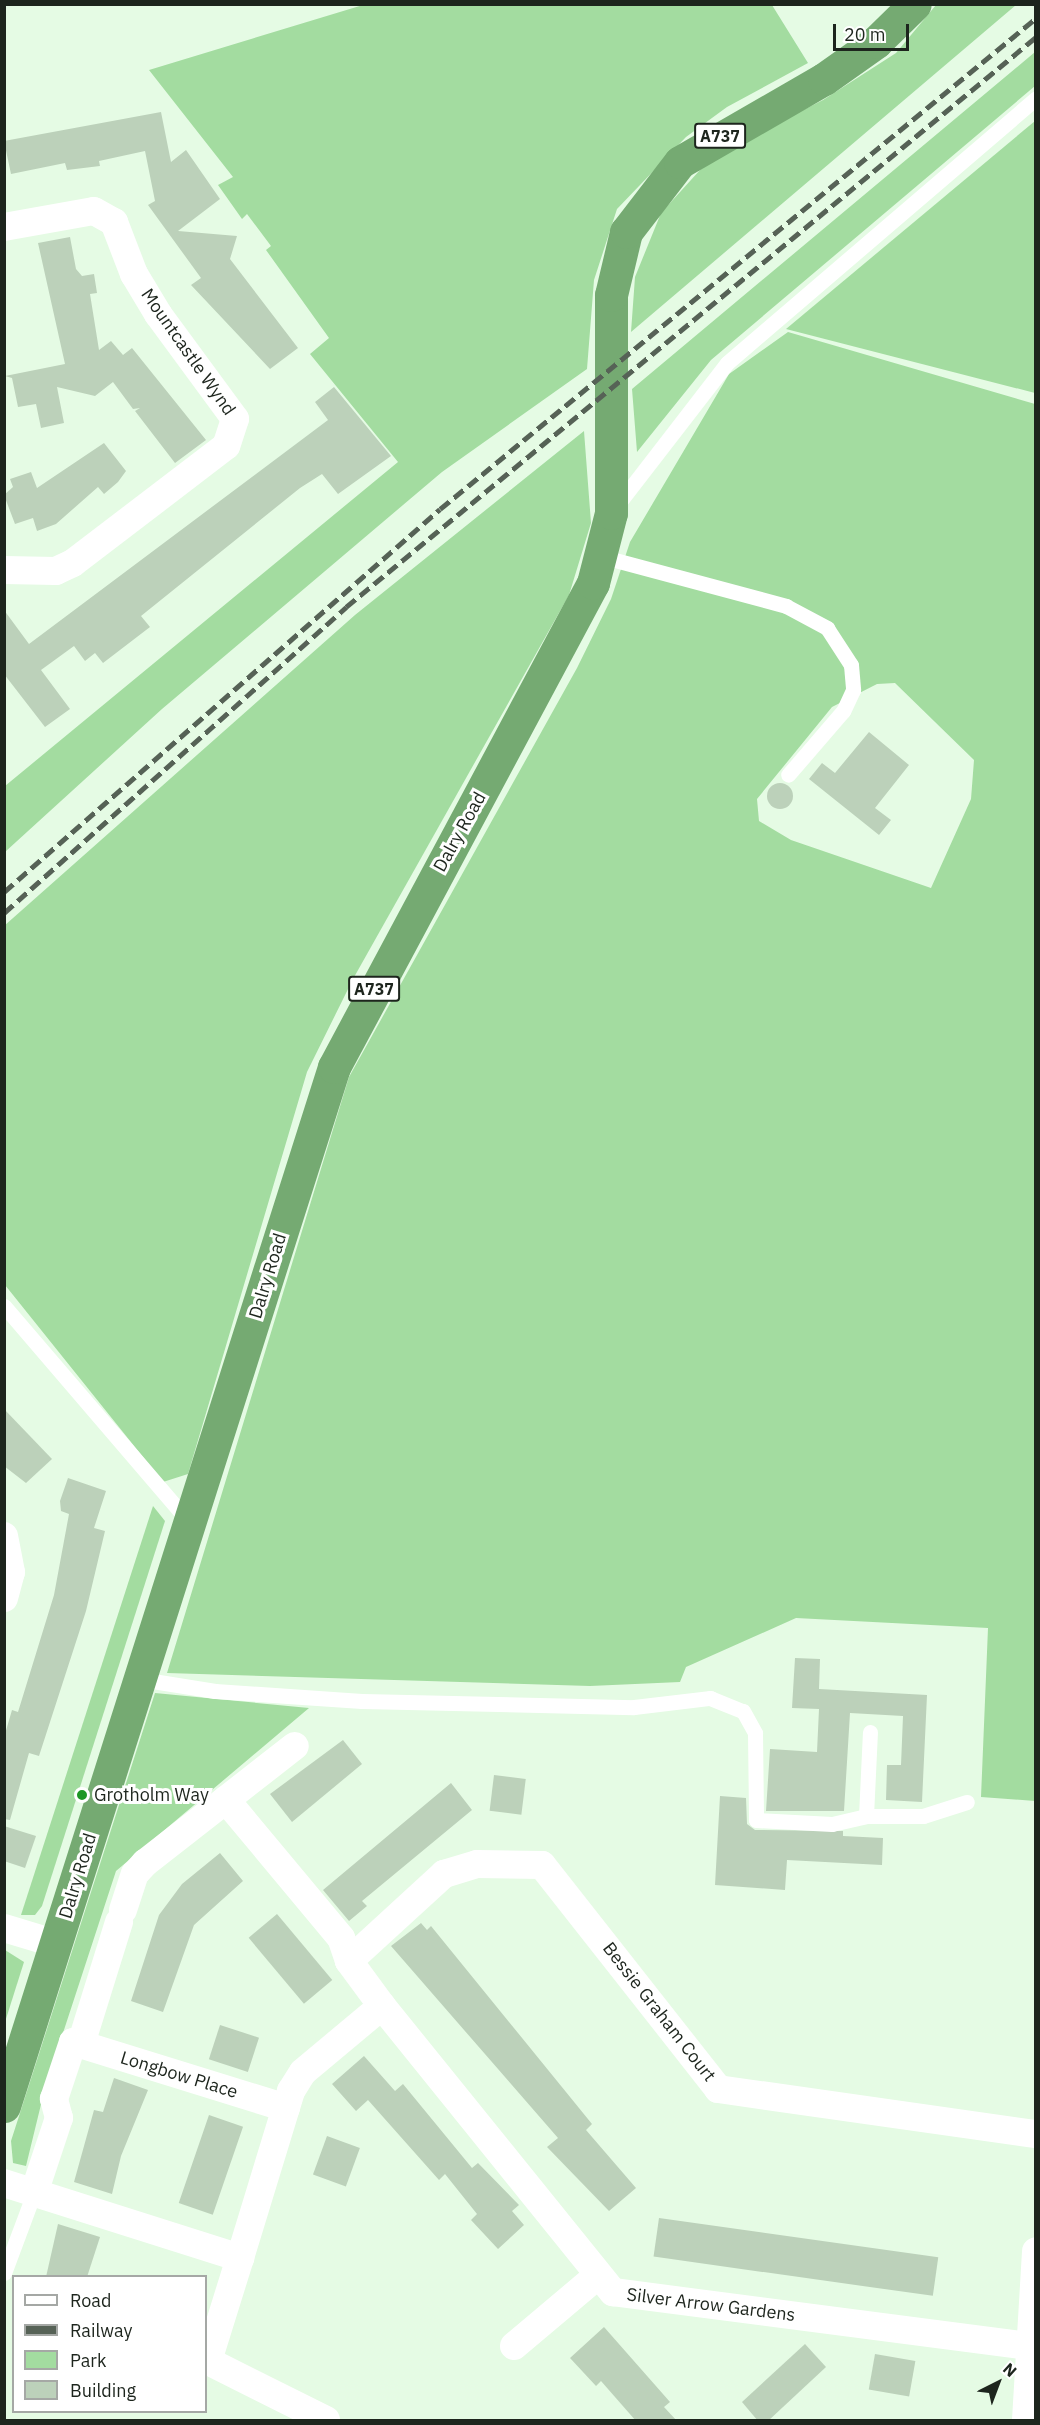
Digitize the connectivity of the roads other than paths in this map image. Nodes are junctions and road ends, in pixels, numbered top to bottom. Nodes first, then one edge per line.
1 (915, 4) edge
2 (1035, 98) edge
3 (4, 227) edge
4 (612, 497) junction
5 (600, 556) junction
6 (4, 570) edge
7 (788, 775) dead end
8 (4, 1306) edge
9 (189, 1522) junction
10 (4, 1536) edge
11 (4, 1598) edge
12 (140, 1679) junction
13 (870, 1732) dead end
14 (295, 1746) dead end
15 (226, 1800) junction
16 (967, 1802) dead end
17 (866, 1816) junction
18 (4, 1928) edge
19 (57, 1944) junction
20 (349, 1961) junction
21 (382, 2006) junction
22 (77, 2043) junction
23 (4, 2106) edge
24 (286, 2108) junction
25 (1035, 2134) edge
26 (4, 2183) edge
27 (35, 2190) junction
28 (1035, 2251) edge
29 (240, 2258) junction
30 (4, 2273) edge
31 (597, 2276) junction
32 (514, 2346) dead end
33 (1030, 2346) junction
34 (326, 2421) edge
35 (1026, 2421) edge

1 - 4 highway, A737
2 - 4 lane
3 - 6 street, Mountcastle Wynd
4 - 5 highway, Dalry Road / A737
5 - 7 lane
5 - 9 highway, Dalry Road / A737
8 - 9 lane
9 - 12 highway, Dalry Road / A737
10 - 11 street
12 - 17 lane
12 - 19 highway, Dalry Road / A737
13 - 17 lane
14 - 15 street
15 - 20 street, Silver Arrow Gardens
15 - 22 street
16 - 17 lane
18 - 19 street
19 - 23 highway, Dalry Road / A737
20 - 21 street, Silver Arrow Gardens
20 - 25 street, Bessie Graham Court
21 - 24 street
21 - 31 street, Silver Arrow Gardens
22 - 24 street, Longbow Place
22 - 27 street
24 - 29 street
26 - 27 street
27 - 29 street
27 - 30 lane
28 - 33 street
29 - 34 street
31 - 32 street
31 - 33 street, Silver Arrow Gardens
33 - 35 street

